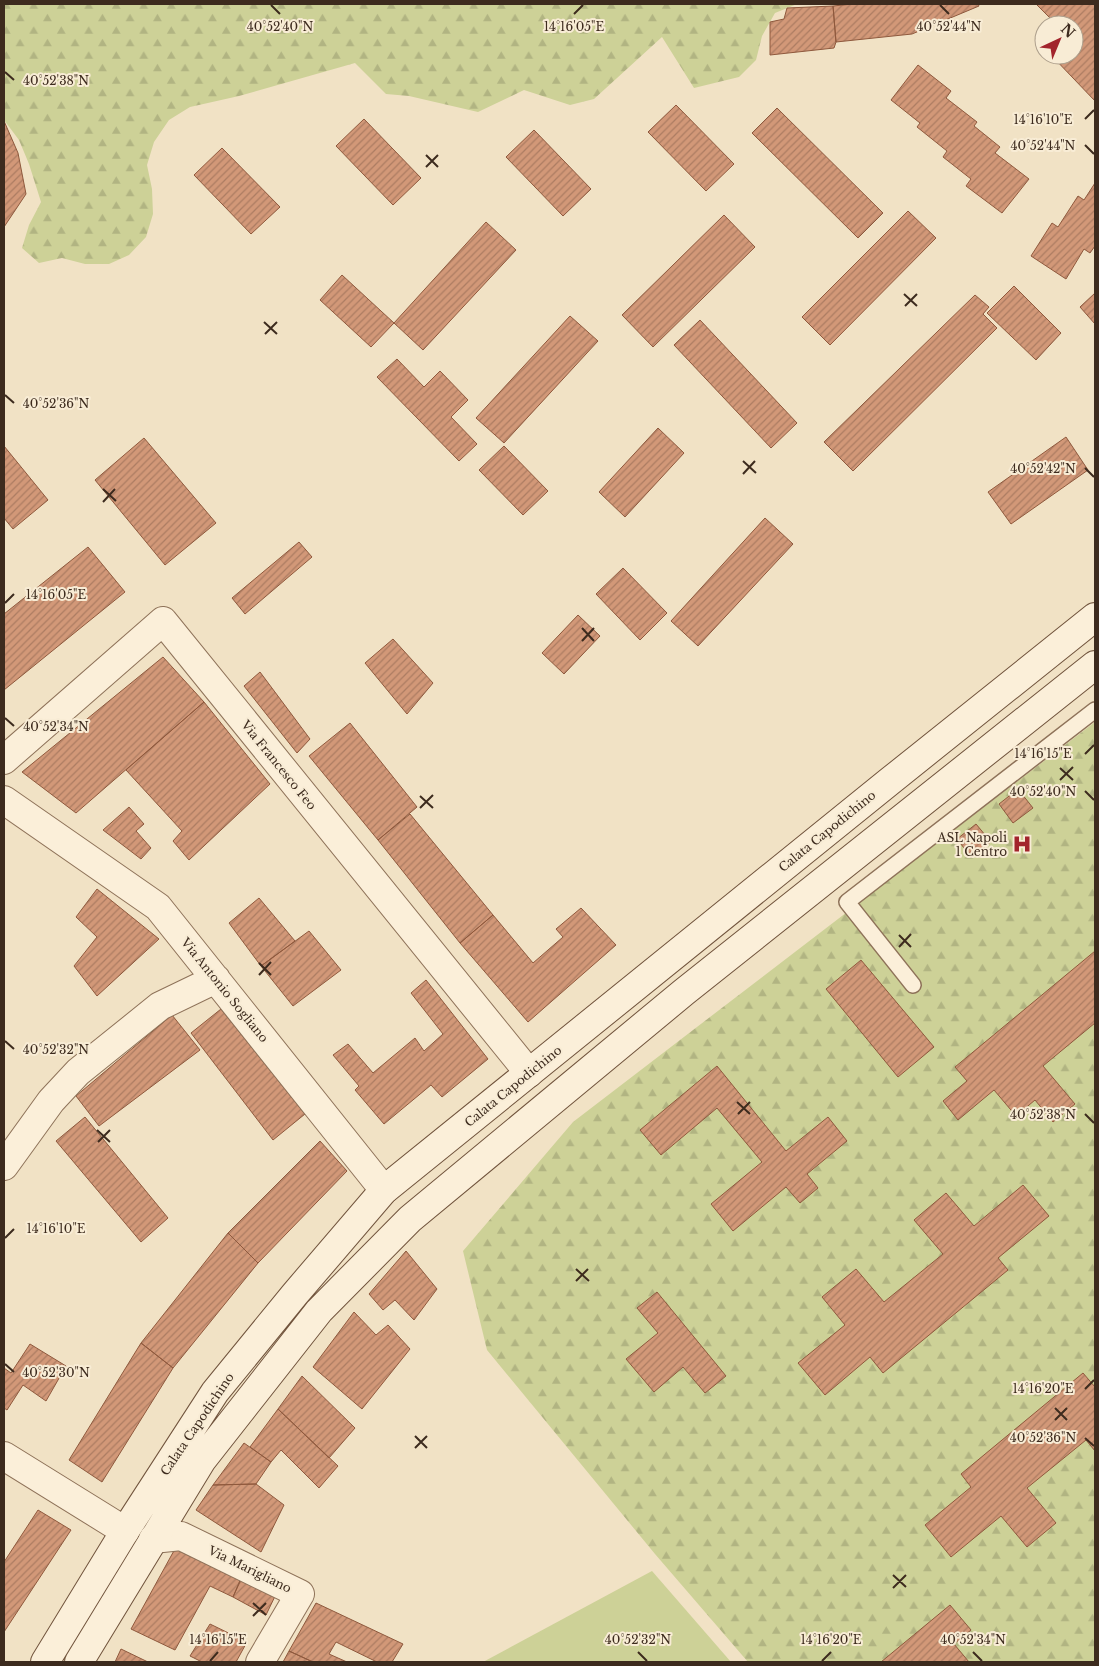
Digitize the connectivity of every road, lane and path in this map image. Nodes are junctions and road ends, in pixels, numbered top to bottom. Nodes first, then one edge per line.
1 (1095, 617) edge
2 (1095, 665) edge
3 (1095, 710) edge
4 (4, 760) edge
5 (4, 800) edge
6 (216, 979) junction
7 (913, 985) dead end
8 (529, 1073) junction
9 (4, 1166) edge
10 (384, 1190) junction
11 (410, 1219) junction
12 (5, 1459) edge
13 (125, 1531) junction
14 (153, 1539) junction
15 (45, 1662) edge
16 (79, 1662) edge
17 (260, 1662) edge

1 - 8 main road, Calata Capodichino
2 - 11 main road, Calata Capodichino
3 - 7 lane
4 - 8 main road, Via Francesco Feo
5 - 6 main road, Via Antonio Sogliano
6 - 9 main road
6 - 10 main road, Via Antonio Sogliano
8 - 10 main road, Calata Capodichino
10 - 11 main road, Via Antonio Sogliano
10 - 13 main road, Calata Capodichino
11 - 14 main road, Calata Capodichino
12 - 13 main road
13 - 14 main road
13 - 15 main road, Calata Capodichino
14 - 16 main road, Calata Capodichino
14 - 17 main road, Via Marigliano

